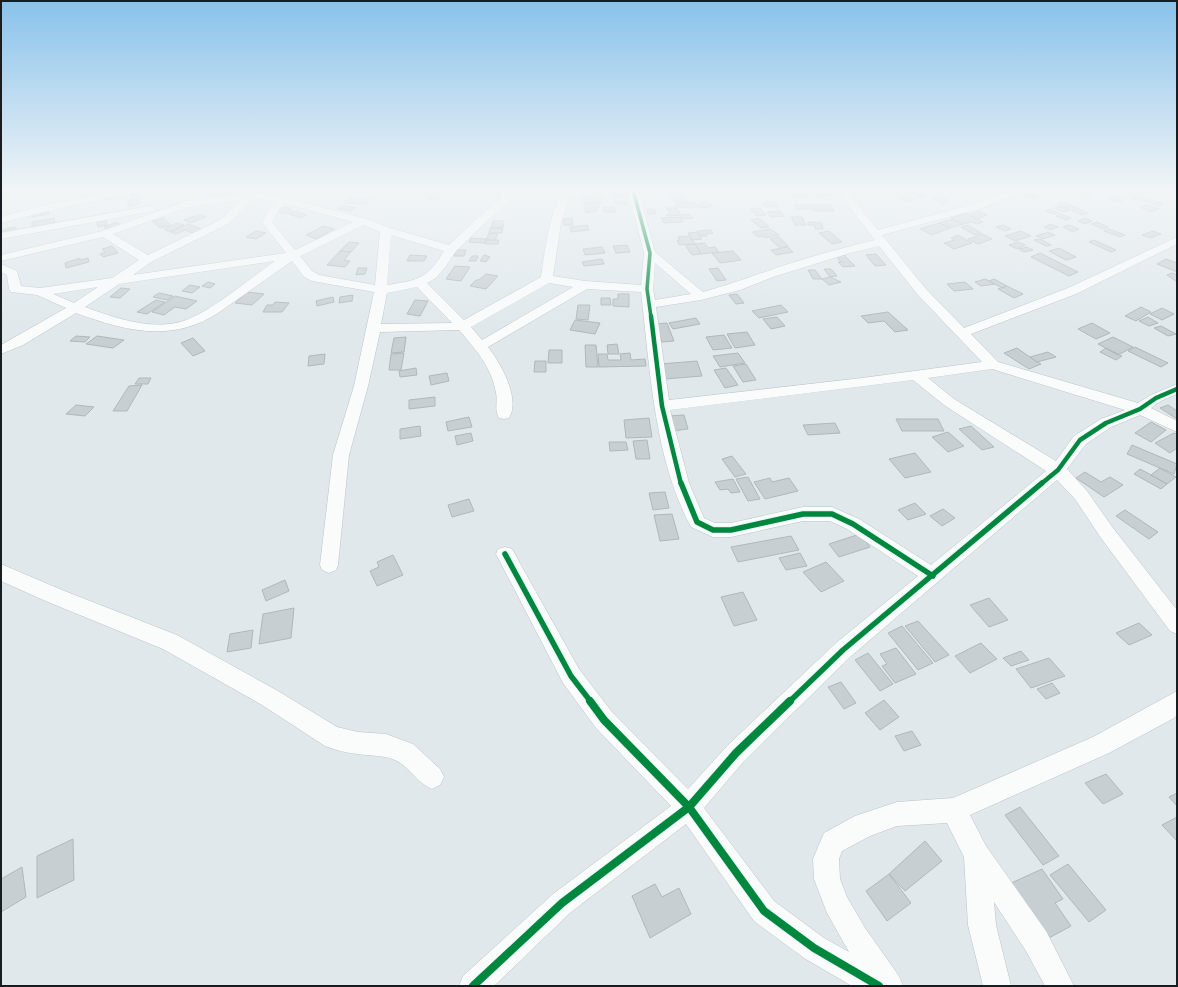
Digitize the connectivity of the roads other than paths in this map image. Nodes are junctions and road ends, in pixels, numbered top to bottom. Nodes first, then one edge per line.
1 (92, 236) edge
2 (110, 236) edge
3 (196, 236) edge
4 (277, 236) edge
5 (332, 236) edge
6 (385, 236) edge
7 (407, 236) edge
8 (465, 236) edge
9 (553, 236) edge
10 (645, 236) edge
11 (884, 236) edge
12 (878, 238) junction
13 (1177, 240) edge
14 (451, 249) junction
15 (650, 253) junction
16 (292, 256) junction
17 (1, 258) edge
18 (147, 260) junction
19 (1, 267) edge
20 (547, 279) junction
21 (117, 281) junction
22 (420, 283) junction
23 (585, 284) junction
24 (647, 288) junction
25 (15, 289) junction
26 (1, 290) edge
27 (381, 290) junction
28 (40, 292) junction
29 (701, 296) junction
30 (650, 304) junction
31 (74, 309) junction
32 (463, 326) junction
33 (374, 328) junction
34 (962, 333) junction
35 (479, 346) junction
36 (1, 350) edge
37 (993, 365) junction
38 (915, 375) junction
39 (1177, 390) edge
40 (662, 406) junction
41 (1140, 409) junction
42 (504, 414) dead end
43 (1177, 427) edge
44 (1058, 470) junction
45 (505, 554) dead end
46 (329, 565) dead end
47 (1, 572) edge
48 (933, 576) junction
49 (1177, 625) edge
50 (1177, 702) edge
51 (432, 777) dead end
52 (689, 807) junction
53 (954, 810) junction
54 (978, 855) junction
55 (473, 986) edge
56 (879, 986) edge
57 (889, 986) edge
58 (997, 986) edge
59 (1060, 986) edge

1 - 17 street
2 - 18 street
3 - 18 street
4 - 16 street
5 - 16 street
6 - 27 street
7 - 14 street
8 - 14 street
9 - 20 street
10 - 15 street
11 - 12 street
12 - 29 street
12 - 34 street
13 - 34 street
14 - 22 street
15 - 24 street
15 - 29 street
16 - 21 street
16 - 27 street
16 - 31 street
18 - 21 street
19 - 25 street
20 - 23 street
20 - 32 street
21 - 28 street
21 - 31 street
22 - 27 street
22 - 32 street
23 - 24 street
23 - 35 street
24 - 30 street
25 - 26 street
25 - 28 street
27 - 33 street
28 - 31 street
29 - 30 street
30 - 40 street
31 - 36 street
32 - 33 street
32 - 35 street
33 - 46 street
34 - 37 street
35 - 42 street
37 - 38 street
37 - 41 street
38 - 40 street
38 - 44 street
39 - 41 street
40 - 48 street
41 - 43 street
41 - 44 street
44 - 48 street
44 - 49 street
45 - 52 street
47 - 51 street
48 - 52 street
50 - 53 street
52 - 55 street
52 - 56 street
53 - 54 street
53 - 57 street
54 - 58 street
54 - 59 street

